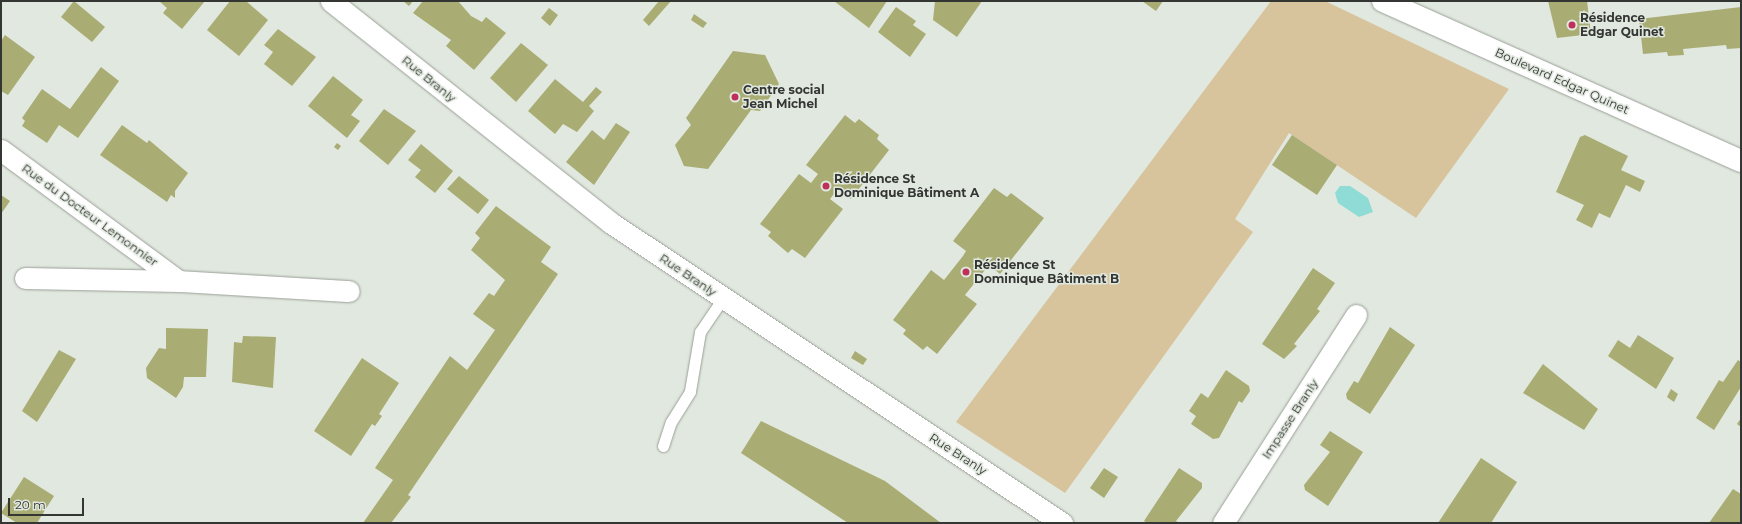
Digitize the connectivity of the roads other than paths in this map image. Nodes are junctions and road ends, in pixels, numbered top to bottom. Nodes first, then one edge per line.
1 (331, 1) edge
2 (1383, 1) edge
3 (1, 150) edge
4 (1741, 161) edge
5 (25, 278) dead end
6 (179, 281) junction
7 (349, 291) dead end
8 (723, 298) junction
9 (1356, 315) dead end
10 (664, 446) dead end
11 (1062, 523) edge
12 (1223, 523) edge

1 - 8 street, Rue Branly
2 - 4 street, Boulevard Edgar Quinet
3 - 6 street, Rue du Docteur Lemonnier
5 - 6 street, Rue du Docteur Lemonnier
6 - 7 street, Rue du Docteur Lemonnier
8 - 10 lane
8 - 11 street, Rue Branly
9 - 12 street, Impasse Branly

